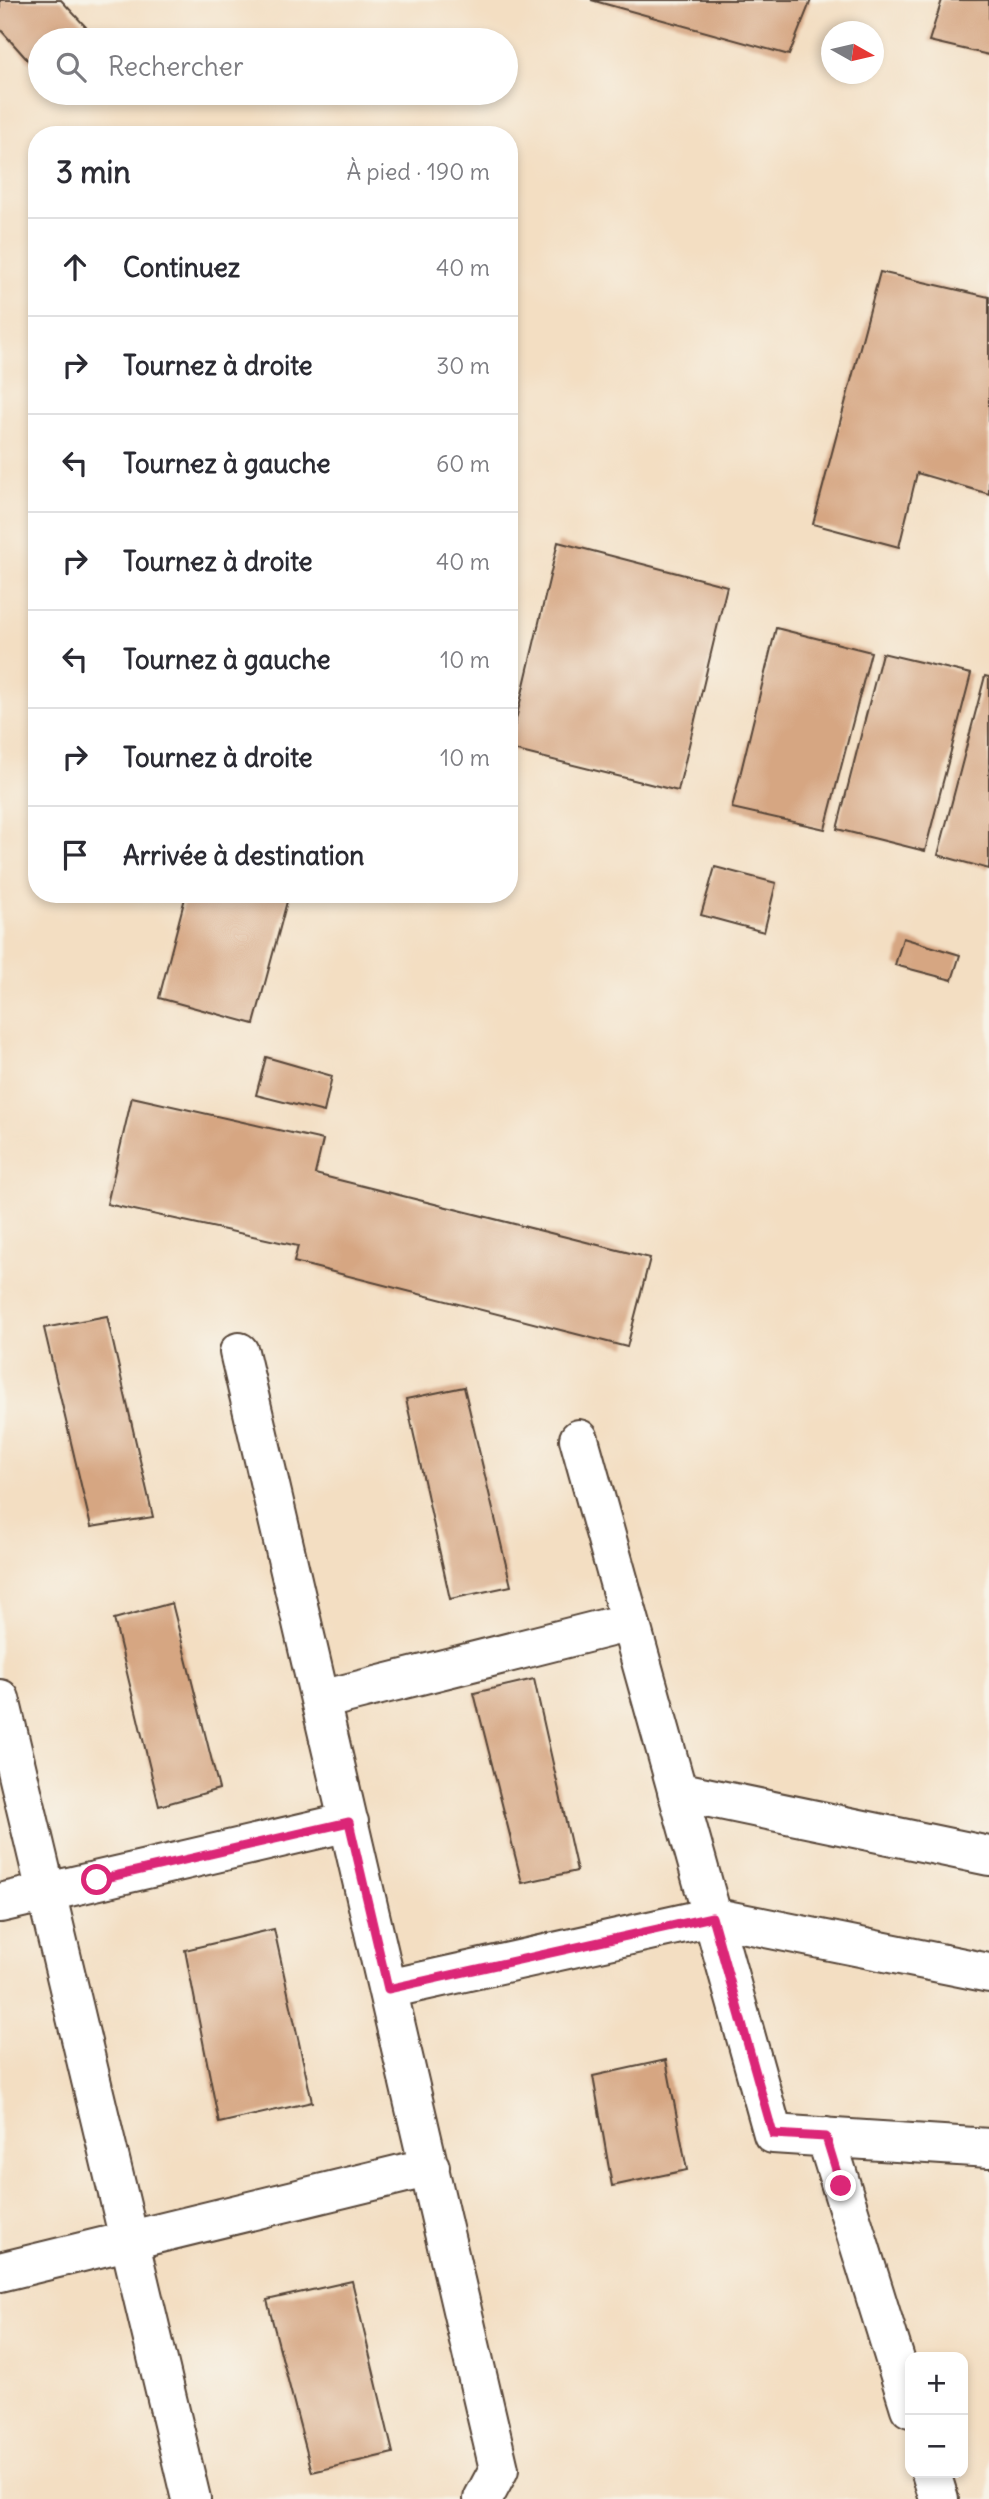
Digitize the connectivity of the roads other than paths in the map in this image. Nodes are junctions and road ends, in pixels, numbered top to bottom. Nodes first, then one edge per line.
1 (239, 1352) dead end
2 (579, 1439) dead end
3 (630, 1622) junction
4 (0, 1699) edge
5 (321, 1700) junction
6 (677, 1791) junction
7 (349, 1822) junction
8 (989, 1856) edge
9 (47, 1892) junction
10 (0, 1903) edge
11 (712, 1917) junction
12 (989, 1973) edge
13 (388, 1989) junction
14 (826, 2137) junction
15 (989, 2148) edge
16 (430, 2167) junction
17 (129, 2240) junction
18 (0, 2272) edge
19 (905, 2392) edge
20 (932, 2478) edge
21 (191, 2499) edge
22 (482, 2499) edge
23 (939, 2499) edge

1 - 5 street
2 - 3 street
3 - 5 street
3 - 6 street
4 - 9 street
5 - 7 street
6 - 8 street
6 - 11 street
7 - 9 street
7 - 13 street
9 - 10 street
9 - 17 street
11 - 12 street
11 - 13 street
11 - 14 street
13 - 16 street
14 - 15 street
14 - 19 street
16 - 17 street
16 - 22 street
17 - 18 street
17 - 21 street
20 - 23 street

